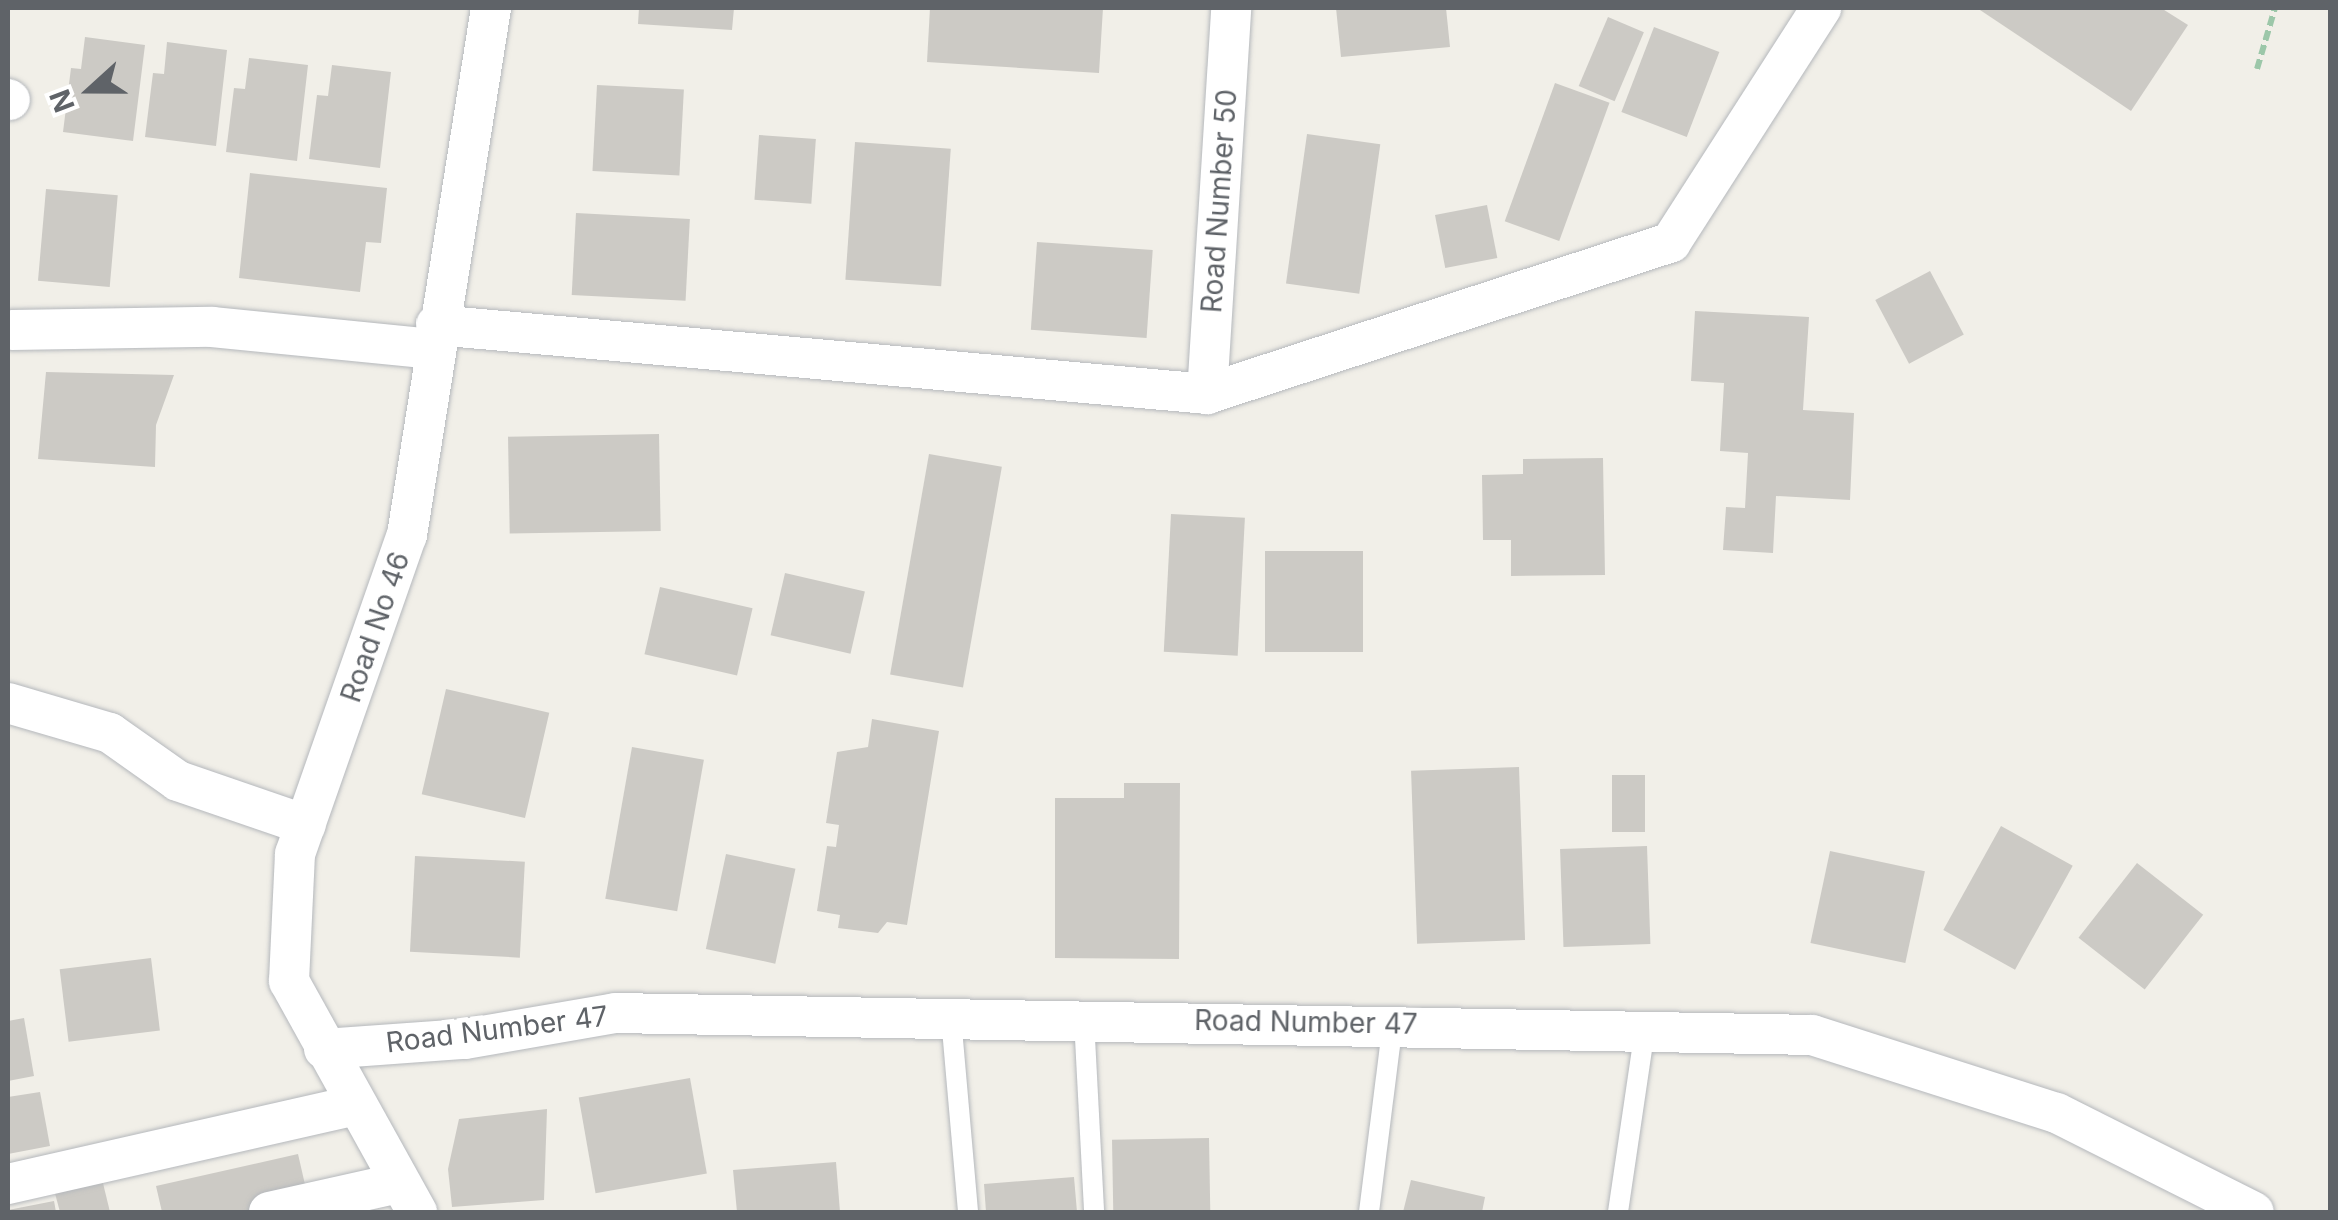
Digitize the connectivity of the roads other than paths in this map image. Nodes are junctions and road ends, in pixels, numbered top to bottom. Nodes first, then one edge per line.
1 (490, 8) edge
2 (1232, 8) edge
3 (1821, 8) edge
4 (12, 330) dead end
5 (434, 337) junction
6 (1206, 394) junction
7 (8, 703) edge
8 (306, 825) junction
9 (951, 1017) junction
10 (1084, 1019) junction
11 (1393, 1024) junction
12 (1645, 1030) junction
13 (324, 1049) junction
14 (355, 1106) junction
15 (8, 1184) edge
16 (408, 1198) edge
17 (269, 1212) edge
18 (968, 1212) edge
19 (1094, 1212) edge
20 (1370, 1212) edge
21 (1618, 1212) edge
22 (2254, 1212) edge

1 - 5 street, Road No 46
2 - 6 street, Road Number 50
3 - 6 street
4 - 5 street
5 - 6 street
5 - 8 street, Road No 46
7 - 8 street
8 - 13 street, Road No 46
9 - 10 street, Road Number 47
9 - 13 street, Road Number 47
9 - 18 lane
10 - 11 street, Road Number 47
10 - 19 lane
11 - 12 street, Road Number 47
11 - 20 lane
12 - 21 lane
12 - 22 street, Road Number 47
13 - 14 street, Road No 46
14 - 15 street
14 - 16 street, Road No 46
16 - 17 street

